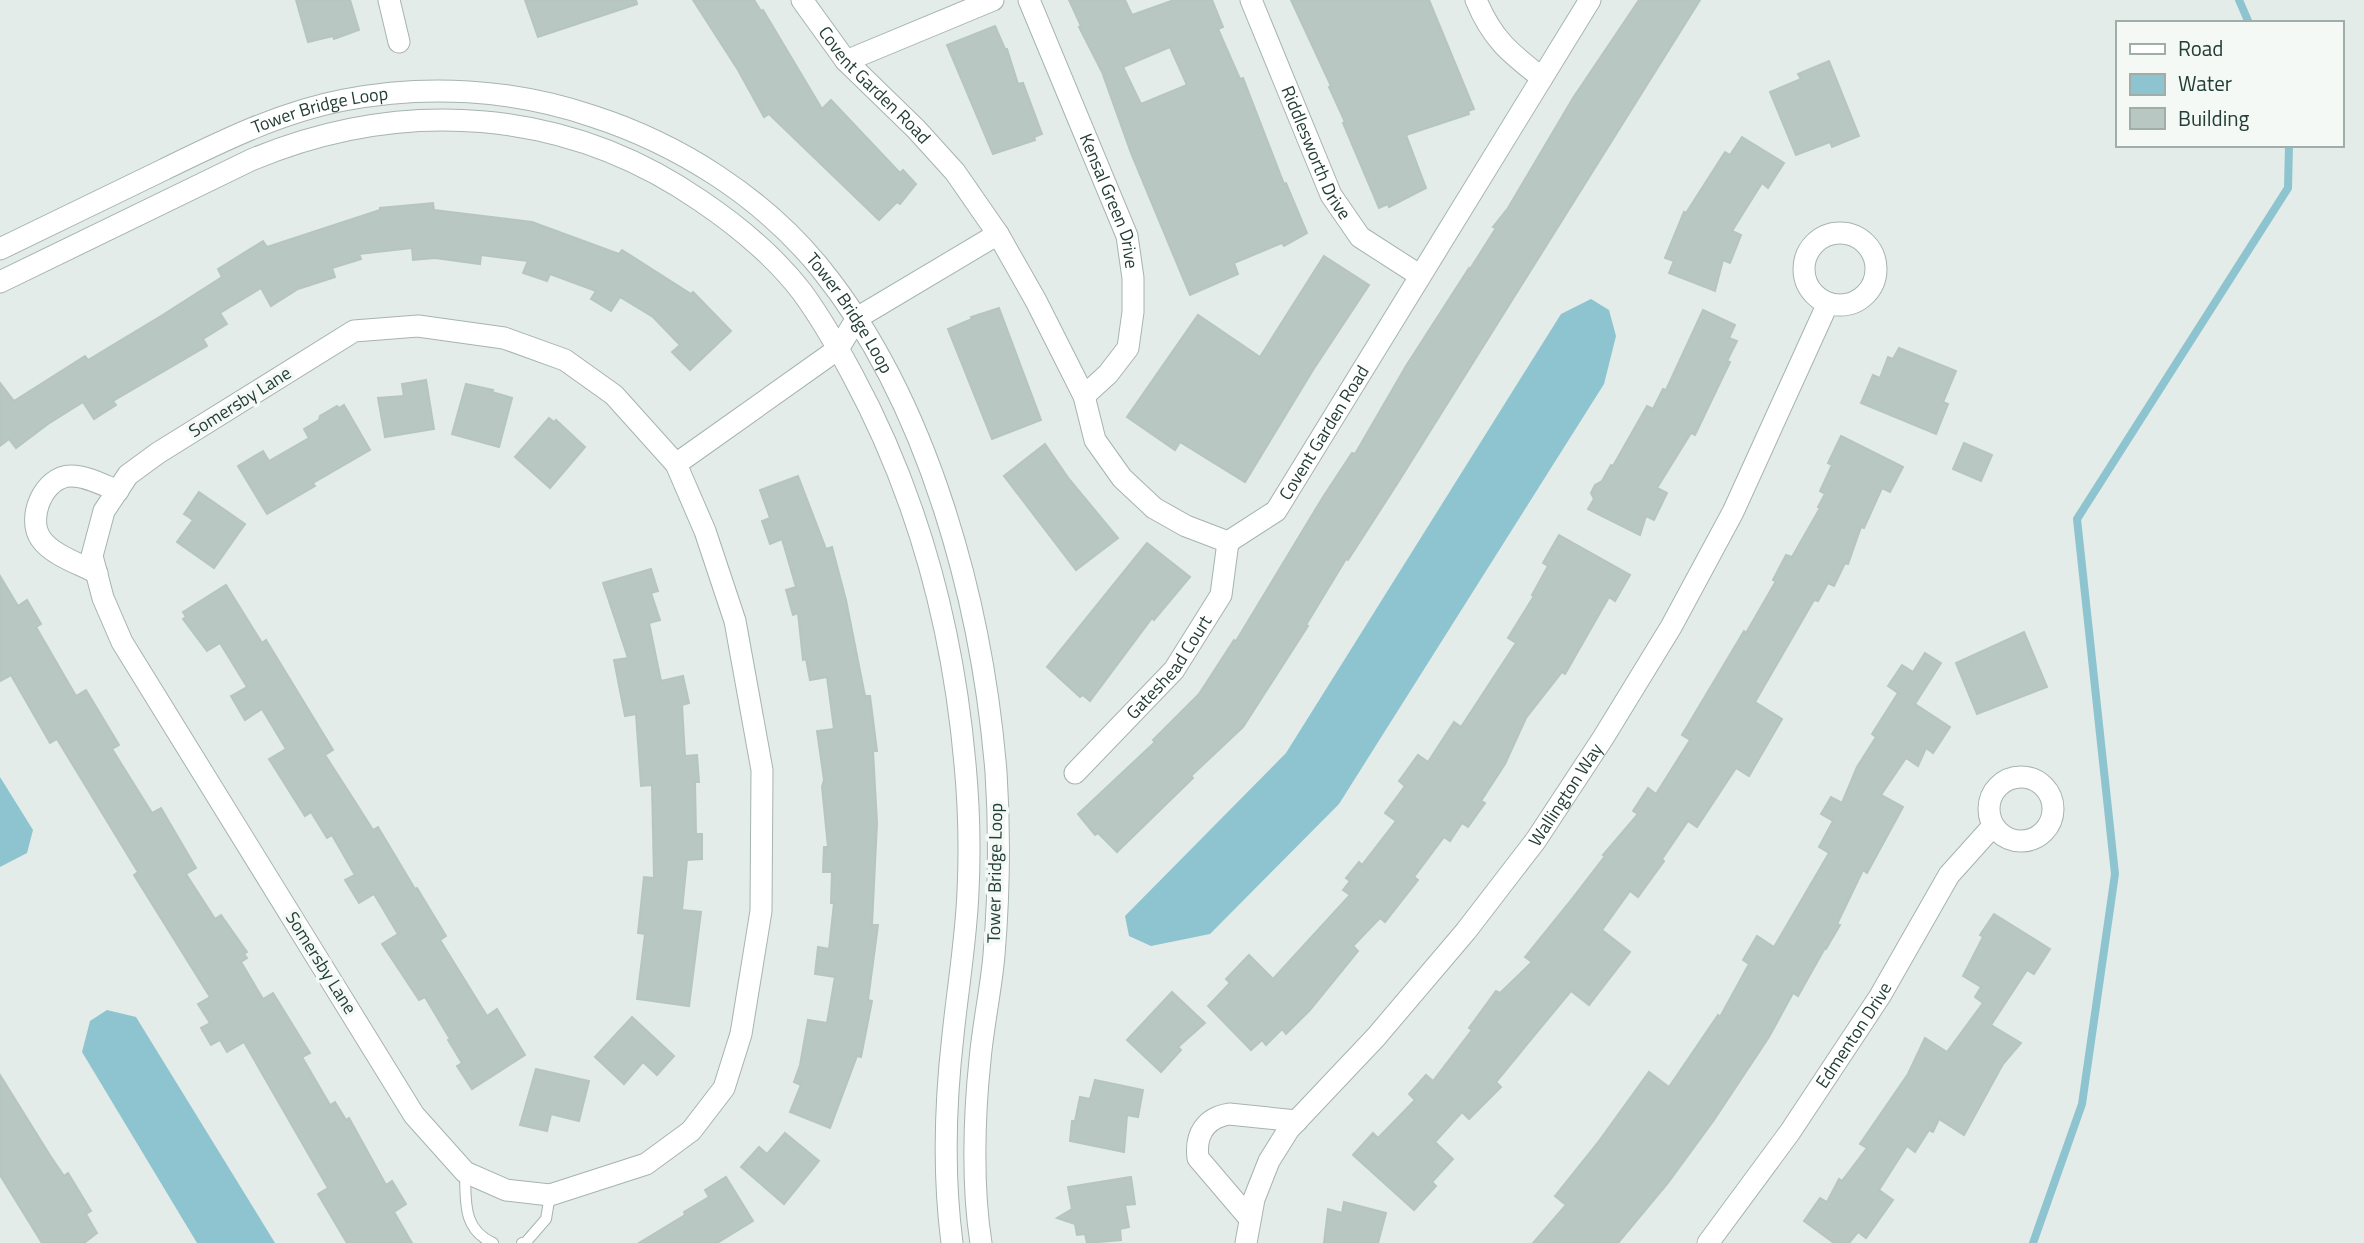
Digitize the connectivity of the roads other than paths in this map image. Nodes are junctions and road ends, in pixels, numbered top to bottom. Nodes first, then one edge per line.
1 (389, 0) edge
2 (802, 0) edge
3 (993, 0) edge
4 (1029, 0) edge
5 (1251, 0) edge
6 (1476, 0) edge
7 (1590, 0) edge
8 (399, 41) dead end
9 (846, 61) junction
10 (1542, 78) junction
11 (998, 234) junction
12 (0, 249) edge
13 (1419, 275) junction
14 (0, 282) edge
15 (1828, 303) dead end
16 (857, 318) junction
17 (838, 349) junction
18 (1084, 396) junction
19 (676, 464) junction
20 (118, 491) junction
21 (1228, 542) junction
22 (97, 573) junction
23 (1075, 773) dead end
24 (1993, 826) dead end
25 (1297, 1121) junction
26 (464, 1172) junction
27 (550, 1195) junction
28 (1250, 1219) junction
29 (493, 1243) edge
30 (522, 1243) edge
31 (952, 1243) edge
32 (981, 1243) edge
33 (1246, 1243) edge
34 (1708, 1243) edge

1 - 8 street
2 - 9 street, Covent Garden Road
3 - 9 street
4 - 18 street, Kensal Green Drive
5 - 13 street, Riddlesworth Drive
6 - 10 street
7 - 10 street, Covent Garden Road
9 - 11 street, Covent Garden Road
10 - 13 street, Covent Garden Road
11 - 16 street
11 - 18 street, Covent Garden Road
12 - 16 street, Tower Bridge Loop
13 - 21 street, Covent Garden Road
14 - 17 street, Tower Bridge Loop
15 - 25 street, Wallington Way
16 - 17 street
16 - 32 street, Tower Bridge Loop
17 - 19 street
17 - 31 street, Tower Bridge Loop
18 - 21 street, Covent Garden Road
19 - 20 street, Somersby Lane
19 - 27 street, Somersby Lane
20 - 22 street, Somersby Lane
20 - 22 street
21 - 23 street, Gateshead Court
22 - 26 street, Somersby Lane
24 - 34 street, Edmenton Drive
25 - 28 street, Wallington Way
25 - 28 street
26 - 27 street, Somersby Lane
26 - 29 lane
27 - 30 lane
28 - 33 street, Wallington Way

